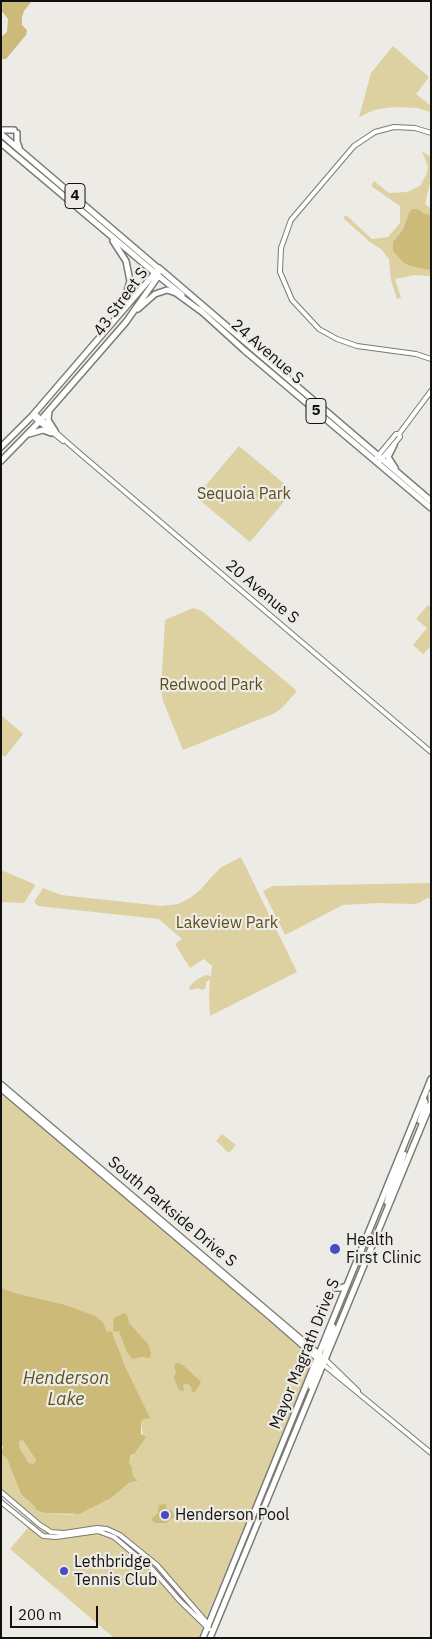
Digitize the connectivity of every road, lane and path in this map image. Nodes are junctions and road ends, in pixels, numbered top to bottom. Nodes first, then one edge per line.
1 (1, 130) edge
2 (431, 133) edge
3 (1, 134) edge
4 (1, 143) edge
5 (22, 152) junction
6 (101, 227) junction
7 (160, 268) junction
8 (157, 274) junction
9 (202, 312) junction
10 (126, 322) junction
11 (100, 337) junction
12 (105, 347) junction
13 (431, 359) edge
14 (431, 391) edge
15 (49, 411) junction
16 (33, 415) junction
17 (40, 421) junction
18 (53, 432) junction
19 (399, 434) junction
20 (26, 436) junction
21 (394, 445) junction
22 (1, 447) edge
23 (378, 460) junction
24 (1, 461) edge
25 (401, 476) junction
26 (431, 501) edge
27 (431, 508) edge
28 (431, 752) edge
29 (431, 1079) edge
30 (1, 1084) edge
31 (1, 1089) edge
32 (431, 1094) edge
33 (423, 1098) junction
34 (431, 1102) edge
35 (406, 1139) junction
36 (415, 1142) junction
37 (391, 1176) junction
38 (397, 1186) junction
39 (376, 1237) junction
40 (347, 1286) junction
41 (342, 1296) junction
42 (322, 1359) junction
43 (431, 1453) edge
44 (1, 1492) edge
45 (1, 1502) edge
46 (208, 1626) junction
47 (213, 1631) junction
48 (203, 1638) edge
49 (210, 1638) edge

1 - 5 main road
2 - 13 street
3 - 5 main road, 4
4 - 6 main road, 4
5 - 7 main road, 4
6 - 8 main road, 4
6 - 11 main road
7 - 8 main road, 43 Street S
7 - 23 main road, 24 Avenue S / 5
8 - 9 main road, 24 Avenue S / 5
8 - 10 main road, 43 Street S
8 - 11 main road, 43 Street S
9 - 10 main road
9 - 23 main road, 24 Avenue S / 5
10 - 12 main road, 43 Street S
11 - 12 main road
11 - 16 main road, 43 Street S
12 - 15 main road, 43 Street S
14 - 19 street
15 - 17 main road, 43 Street S
15 - 18 main road
16 - 17 street, 20 Avenue S
16 - 22 main road, 43 Street S
17 - 18 street, 20 Avenue S
17 - 20 main road, 43 Street S
18 - 20 main road
18 - 28 street, 20 Avenue S
19 - 21 street
19 - 23 street
20 - 24 main road, 43 Street S
21 - 23 street
21 - 25 main road
23 - 25 main road, 24 Avenue S / 5
23 - 27 main road, 24 Avenue S / 5
25 - 26 main road, 24 Avenue S / 5
29 - 33 main road, Mayor Magrath Drive S
30 - 42 main road, South Parkside Drive S
31 - 42 main road, South Parkside Drive S
32 - 34 main road
33 - 35 main road, Mayor Magrath Drive S
33 - 36 main road
34 - 36 main road, Mayor Magrath Drive S
35 - 37 main road, Mayor Magrath Drive S
35 - 38 main road
36 - 38 main road, Mayor Magrath Drive S
37 - 39 main road
37 - 40 main road, Mayor Magrath Drive S
38 - 39 main road, Mayor Magrath Drive S
39 - 42 main road, Mayor Magrath Drive S
40 - 41 main road, Mayor Magrath Drive S
40 - 41 main road
41 - 42 main road, Mayor Magrath Drive S
42 - 43 street
42 - 46 main road, Mayor Magrath Drive S
42 - 47 main road, Mayor Magrath Drive S
44 - 46 street
45 - 46 street
46 - 47 street
46 - 48 main road, Mayor Magrath Drive S
47 - 49 main road, Mayor Magrath Drive S

